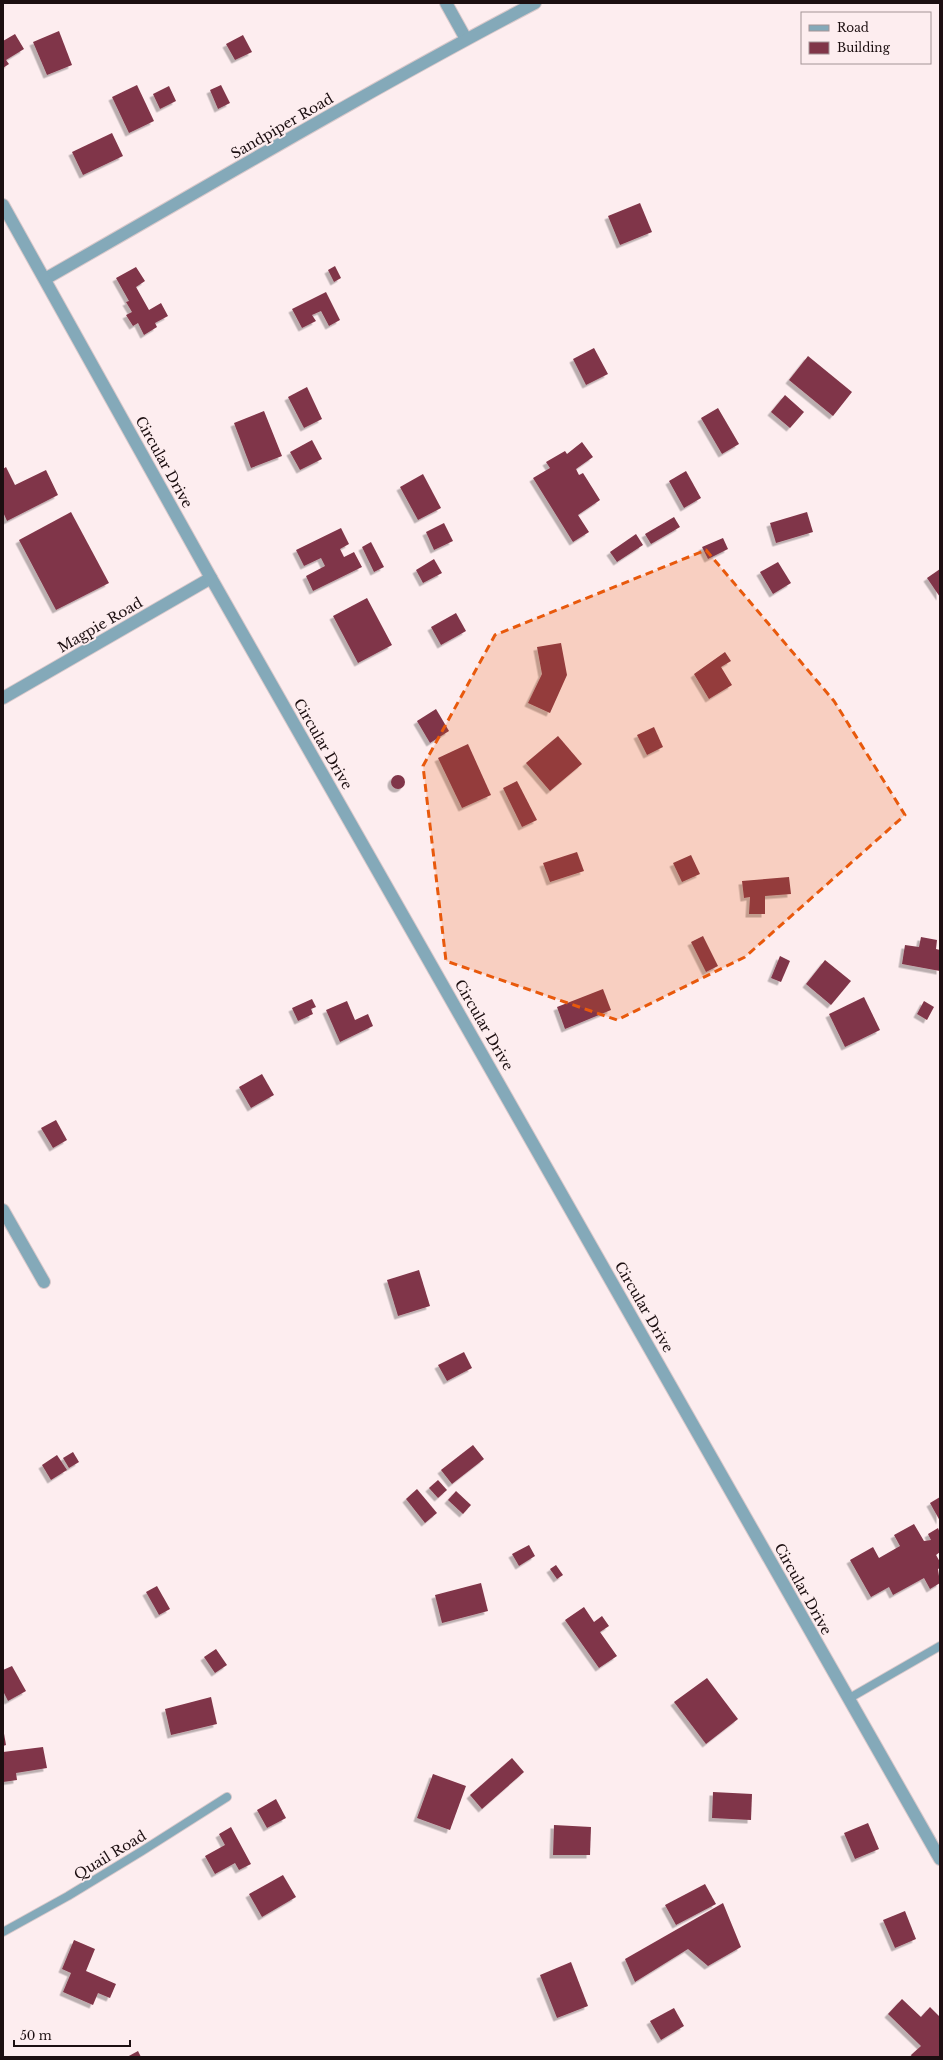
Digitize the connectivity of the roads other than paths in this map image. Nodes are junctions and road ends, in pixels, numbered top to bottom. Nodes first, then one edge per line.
1 (446, 3) edge
2 (535, 3) edge
3 (466, 39) junction
4 (3, 205) edge
5 (46, 280) junction
6 (212, 578) junction
7 (3, 698) edge
8 (3, 1210) edge
9 (44, 1282) dead end
10 (940, 1646) edge
11 (848, 1699) junction
12 (227, 1797) dead end
13 (940, 1859) edge
14 (3, 1932) edge

1 - 3 street
2 - 3 street, Sandpiper Road
3 - 5 street, Sandpiper Road
4 - 5 street, Circular Drive
5 - 6 street, Circular Drive
6 - 7 street, Magpie Road
6 - 11 street, Circular Drive
8 - 9 street
10 - 11 lane
11 - 13 street, Circular Drive
12 - 14 lane, Quail Road

